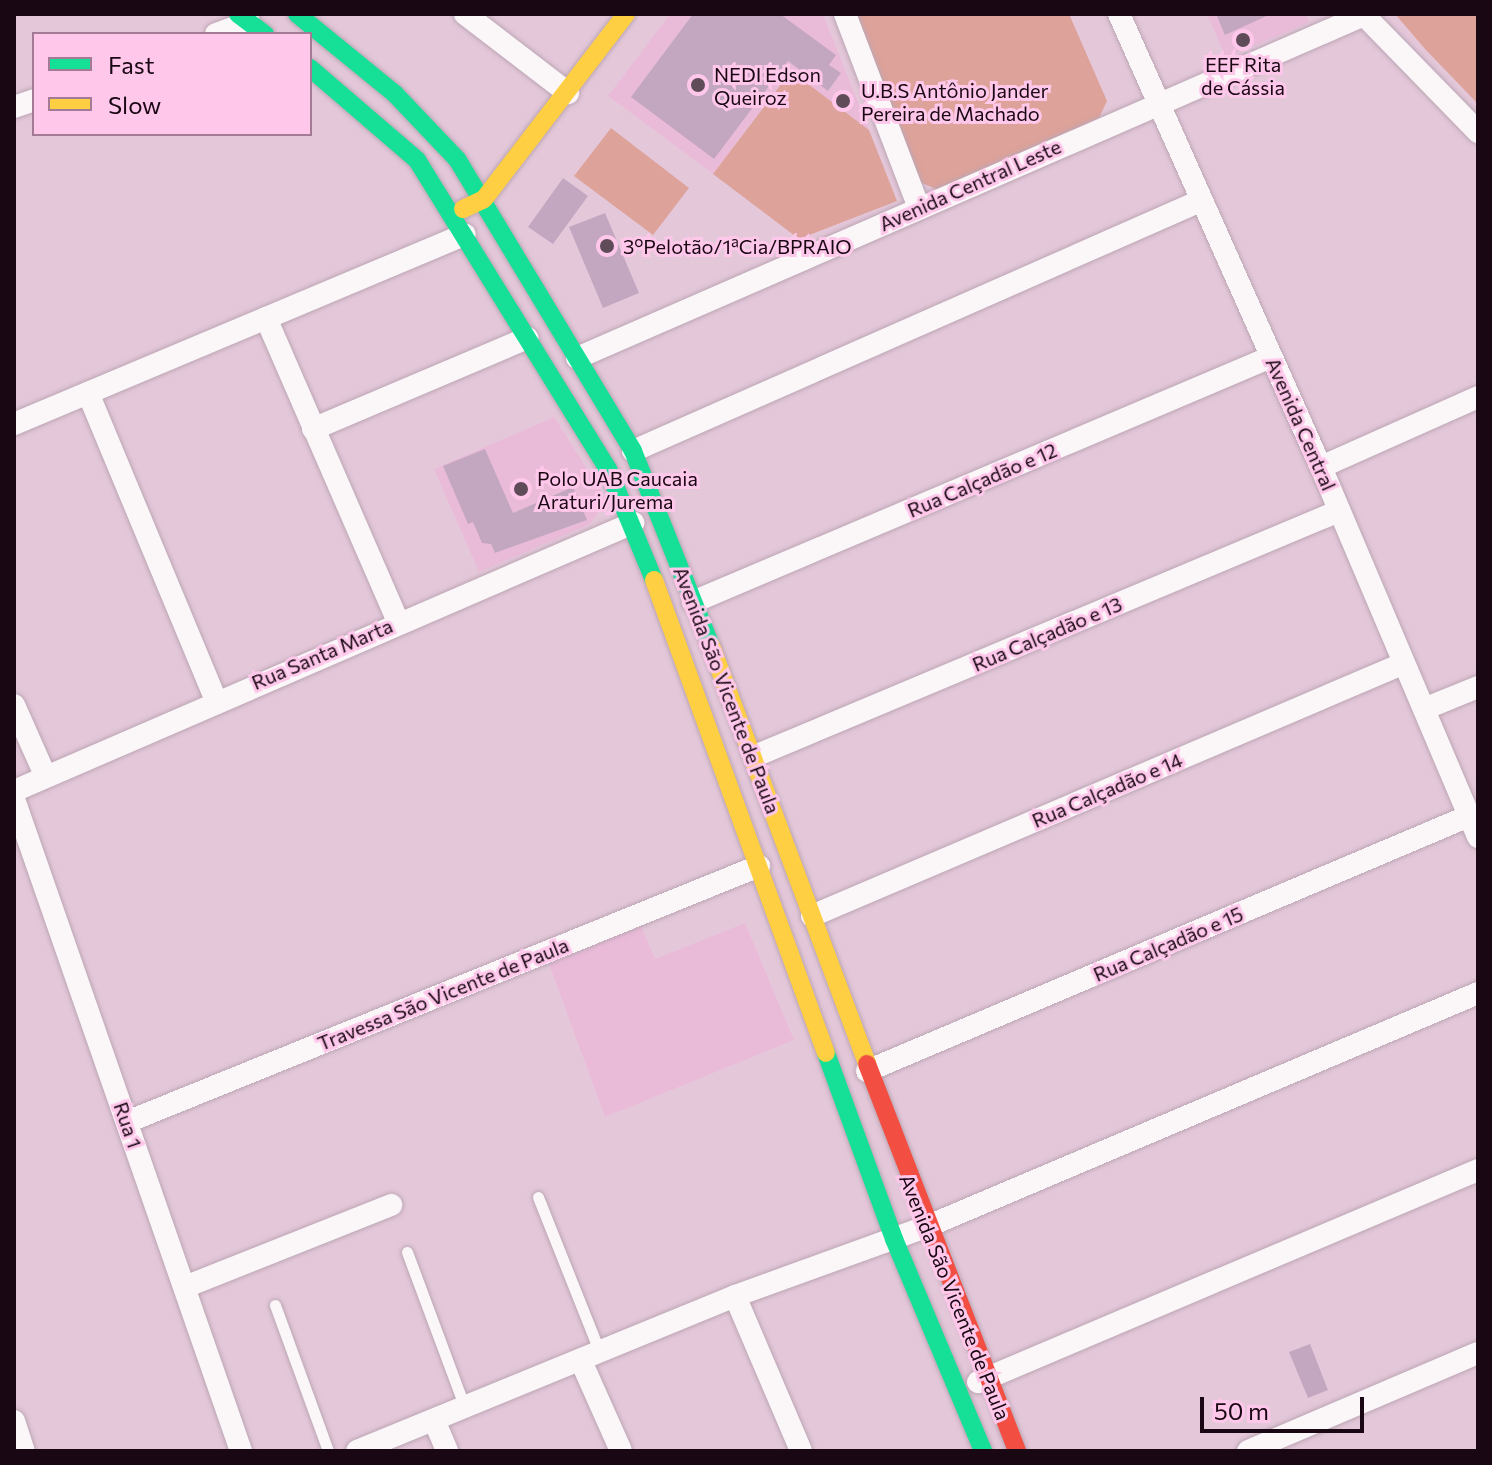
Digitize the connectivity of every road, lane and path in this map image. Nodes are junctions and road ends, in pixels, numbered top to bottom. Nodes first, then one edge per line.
1 (465, 14) edge
2 (626, 14) edge
3 (845, 14) edge
4 (1119, 14) edge
5 (1363, 15) edge
6 (307, 17) edge
7 (251, 23) edge
8 (222, 32) edge
9 (312, 70) edge
10 (568, 93) junction
11 (1158, 103) junction
12 (1478, 132) edge
13 (484, 199) junction
14 (1200, 201) junction
15 (919, 208) junction
16 (460, 224) junction
17 (266, 318) junction
18 (527, 338) junction
19 (1271, 357) junction
20 (577, 358) junction
21 (88, 393) junction
22 (1478, 397) edge
23 (14, 424) edge
24 (313, 429) junction
25 (633, 451) junction
26 (1321, 467) junction
27 (1339, 511) junction
28 (633, 523) junction
29 (693, 602) junction
30 (398, 621) junction
31 (1402, 664) junction
32 (1478, 687) edge
33 (216, 700) junction
34 (14, 705) edge
35 (1424, 709) junction
36 (755, 756) junction
37 (45, 775) junction
38 (14, 791) edge
39 (14, 799) edge
40 (1473, 826) edge
41 (759, 866) junction
42 (812, 916) junction
43 (1478, 993) edge
44 (867, 1071) junction
45 (127, 1122) junction
46 (1478, 1170) edge
47 (538, 1197) dead end
48 (391, 1205) dead end
49 (926, 1227) junction
50 (894, 1239) junction
51 (407, 1252) dead end
52 (185, 1287) junction
53 (735, 1296) junction
54 (275, 1305) dead end
55 (1478, 1353) edge
56 (590, 1357) junction
57 (990, 1378) junction
58 (959, 1391) junction
59 (465, 1408) junction
60 (434, 1420) junction
61 (14, 1421) edge
62 (24, 1451) edge
63 (241, 1451) edge
64 (328, 1451) edge
65 (357, 1451) edge
66 (447, 1451) edge
67 (621, 1451) edge
68 (801, 1451) edge
69 (983, 1451) edge
70 (1017, 1451) edge
71 (1248, 1451) edge

1 - 10 street
2 - 10 main road
3 - 15 street
4 - 11 street, Avenida Central
5 - 11 street, Avenida Central Leste
5 - 12 street
6 - 13 main road, Avenida São Vicente de Paula
7 - 8 street
9 - 16 main road, Avenida São Vicente de Paula
10 - 13 main road
11 - 14 street, Avenida Central
11 - 15 street, Avenida Central Leste
13 - 16 main road
13 - 20 main road, Avenida São Vicente de Paula
14 - 19 street, Avenida Central
14 - 25 street
15 - 20 street, Avenida Central Leste
16 - 17 street
16 - 18 main road, Avenida São Vicente de Paula
17 - 21 street
17 - 24 street
18 - 24 street
18 - 28 main road, Avenida São Vicente de Paula
19 - 26 street, Avenida Central
19 - 29 street, Rua Calçadão e 12
20 - 25 main road, Avenida São Vicente de Paula
21 - 23 street
21 - 33 street
22 - 26 street
24 - 30 street
25 - 29 main road, Avenida São Vicente de Paula
26 - 27 street, Avenida Central
27 - 31 street, Avenida Central
27 - 36 street, Rua Calçadão e 13
28 - 30 street, Rua Santa Marta
28 - 41 main road, Avenida São Vicente de Paula
29 - 36 main road, Avenida São Vicente de Paula
30 - 33 street, Rua Santa Marta
31 - 35 street, Avenida Central
31 - 42 street, Rua Calçadão e 14
32 - 35 street
33 - 37 street, Rua Santa Marta
34 - 37 street
35 - 40 street, Avenida Central
36 - 42 main road, Avenida São Vicente de Paula
37 - 38 street, Rua Santa Marta
39 - 45 street, Rua 1
40 - 44 street, Rua Calçadão e 15
41 - 45 street, Travessa São Vicente de Paula
41 - 50 main road, Avenida São Vicente de Paula
42 - 44 main road, Avenida São Vicente de Paula
43 - 49 street
44 - 49 main road, Avenida São Vicente de Paula
45 - 52 street, Rua 1
46 - 57 street
47 - 56 lane
48 - 52 street
49 - 50 street
49 - 57 main road, Avenida São Vicente de Paula
50 - 53 street
50 - 58 main road, Avenida São Vicente de Paula
51 - 59 lane
52 - 63 street, Rua 1
53 - 56 street
53 - 68 street
54 - 64 lane
55 - 71 street
56 - 59 street
56 - 67 street
57 - 58 street
57 - 70 main road, Avenida São Vicente de Paula
58 - 69 main road, Avenida São Vicente de Paula
59 - 60 street
60 - 65 street
60 - 66 street
61 - 62 street

